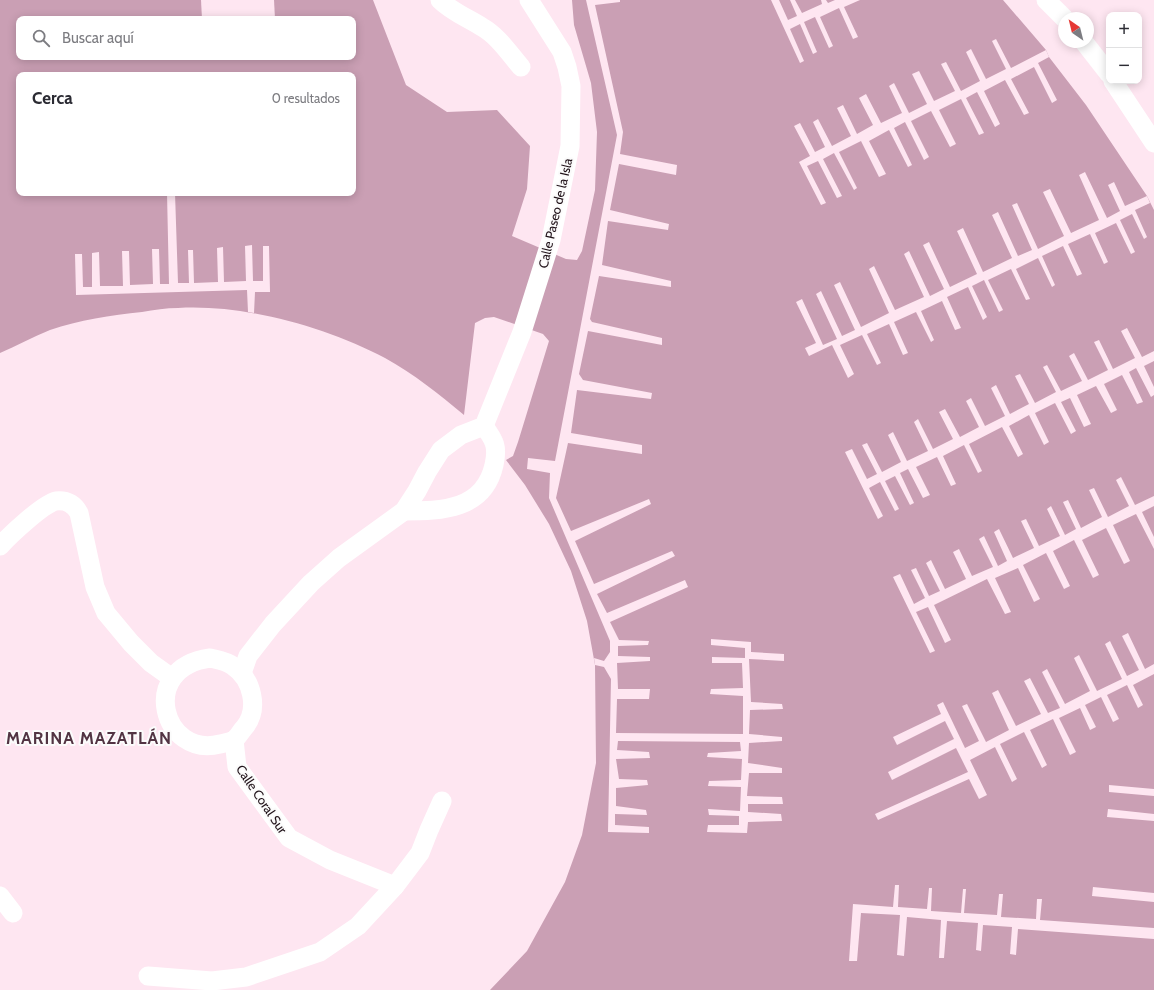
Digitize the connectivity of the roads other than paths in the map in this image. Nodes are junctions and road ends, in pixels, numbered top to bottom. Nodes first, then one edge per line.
1 (440, 0) edge
2 (529, 0) edge
3 (1046, 0) edge
4 (1058, 12) edge
5 (1089, 48) edge
6 (521, 67) dead end
7 (1106, 70) edge
8 (1115, 84) edge
9 (1154, 144) edge
10 (484, 426) junction
11 (404, 511) junction
12 (0, 546) edge
13 (242, 673) junction
14 (172, 678) junction
15 (234, 740) junction
16 (442, 801) dead end
17 (395, 886) junction
18 (0, 896) edge
19 (13, 913) dead end
20 (148, 976) dead end

1 - 6 street
2 - 10 street, Calle Paseo de la Isla
3 - 4 street
5 - 7 street
8 - 9 street
10 - 11 street
10 - 11 street
11 - 13 street
12 - 14 street
13 - 14 street
13 - 15 street
14 - 15 street
15 - 17 street, Calle Coral Sur
16 - 17 street
17 - 20 street
18 - 19 street

